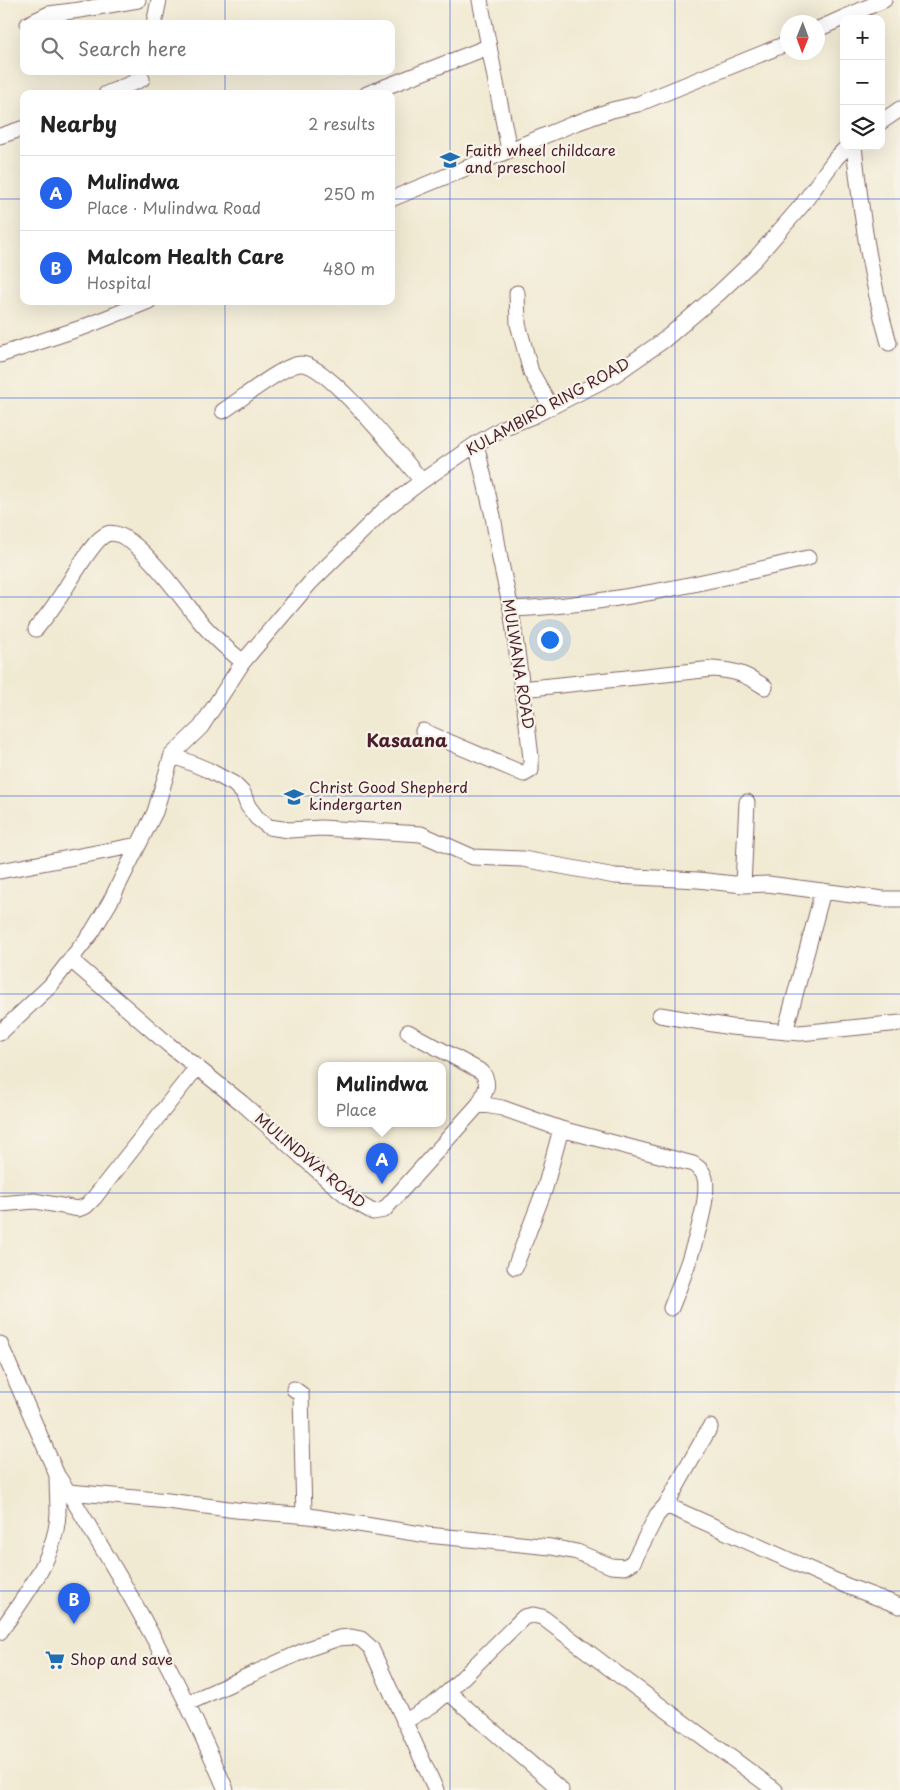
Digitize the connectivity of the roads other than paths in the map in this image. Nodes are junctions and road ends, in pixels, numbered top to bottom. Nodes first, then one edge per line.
1 (138, 0) edge
2 (159, 0) edge
3 (480, 0) edge
4 (884, 0) edge
5 (36, 20) edge
6 (155, 20) edge
7 (825, 27) edge
8 (780, 46) edge
9 (488, 47) junction
10 (142, 81) edge
11 (117, 90) edge
12 (378, 90) edge
13 (900, 109) edge
14 (885, 119) edge
15 (20, 129) edge
16 (0, 136) edge
17 (509, 150) junction
18 (844, 150) edge
19 (854, 150) edge
20 (395, 197) edge
21 (517, 293) dead end
22 (126, 306) edge
23 (889, 343) dead end
24 (0, 355) edge
25 (551, 407) junction
26 (224, 411) dead end
27 (476, 444) junction
28 (422, 481) junction
29 (808, 558) dead end
30 (511, 609) junction
31 (36, 628) dead end
32 (243, 662) junction
33 (765, 687) dead end
34 (522, 689) junction
35 (424, 731) dead end
36 (172, 755) junction
37 (747, 802) dead end
38 (138, 845) junction
39 (0, 871) edge
40 (743, 885) junction
41 (823, 891) junction
42 (900, 899) edge
43 (71, 960) junction
44 (660, 1015) dead end
45 (900, 1023) edge
46 (408, 1032) dead end
47 (784, 1032) junction
48 (0, 1033) edge
49 (197, 1067) junction
50 (479, 1104) junction
51 (561, 1129) junction
52 (0, 1204) edge
53 (514, 1267) dead end
54 (670, 1308) dead end
55 (0, 1344) edge
56 (294, 1389) dead end
57 (710, 1427) dead end
58 (57, 1475) junction
59 (69, 1492) junction
60 (666, 1505) junction
61 (304, 1515) junction
62 (900, 1606) edge
63 (0, 1632) edge
64 (448, 1692) junction
65 (188, 1703) junction
66 (404, 1722) junction
67 (226, 1790) edge
68 (436, 1790) edge
69 (561, 1790) edge
70 (775, 1790) edge

1 - 5 street
2 - 6 street
3 - 9 street
4 - 7 street
8 - 17 street
9 - 12 street
9 - 17 street
10 - 11 street
13 - 14 street
15 - 16 street
17 - 20 street
18 - 25 street, KULAMBIRO RING ROAD
19 - 23 street
21 - 25 street
22 - 24 street
25 - 27 street, KULAMBIRO RING ROAD
26 - 28 street
27 - 28 street, KULAMBIRO RING ROAD
27 - 30 street, MULWANA ROAD
28 - 32 street, KULAMBIRO RING ROAD
29 - 30 street
30 - 34 street, MULWANA ROAD
31 - 32 street
32 - 36 street, KULAMBIRO RING ROAD
33 - 34 street
34 - 35 street, MULWANA ROAD
36 - 38 street, KULAMBIRO RING ROAD
36 - 40 street
37 - 40 street
38 - 39 street
38 - 43 street, KULAMBIRO RING ROAD
40 - 41 street
41 - 42 street
41 - 47 street
43 - 48 street, KULAMBIRO RING ROAD
43 - 49 street, MULINDWA ROAD
44 - 47 street
45 - 47 street
46 - 50 street
49 - 50 street, MULINDWA ROAD
49 - 52 street
50 - 51 street
51 - 53 street
51 - 54 street
55 - 58 street
56 - 61 street
57 - 60 street
58 - 59 street
58 - 63 street
59 - 61 street
59 - 65 street
60 - 61 street
60 - 62 street
64 - 66 street
64 - 69 street
64 - 70 street
65 - 66 street
65 - 67 street
66 - 68 street

